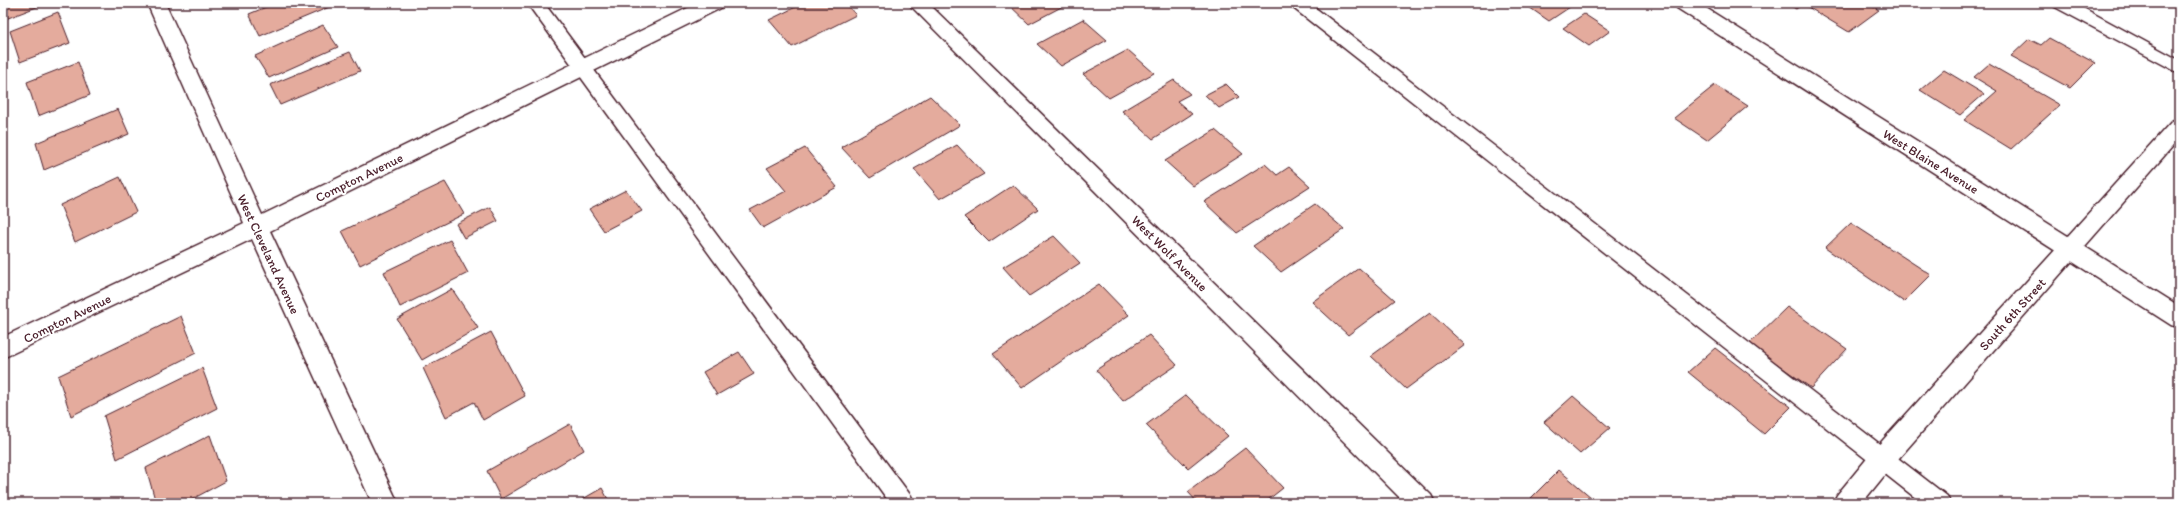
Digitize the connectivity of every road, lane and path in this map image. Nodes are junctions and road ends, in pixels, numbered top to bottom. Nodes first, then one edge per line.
1 (156, 3) edge
2 (535, 3) edge
3 (714, 3) edge
4 (917, 3) edge
5 (1298, 3) edge
6 (1684, 3) edge
7 (2061, 3) edge
8 (2179, 67) edge
9 (583, 68) junction
10 (2179, 126) edge
11 (257, 227) junction
12 (2071, 249) junction
13 (2179, 318) edge
14 (3, 348) edge
15 (1883, 458) junction
16 (385, 503) edge
17 (903, 503) edge
18 (1422, 503) edge
19 (1846, 503) edge
20 (1939, 503) edge

1 - 11 street, West Cleveland Avenue
2 - 9 lane
3 - 9 street, Compton Avenue
4 - 18 street, West Wolf Avenue
5 - 15 lane
6 - 12 street, West Blaine Avenue
7 - 8 lane
9 - 11 street, Compton Avenue
9 - 17 lane
10 - 12 street, South 6th Street
11 - 14 street, Compton Avenue
11 - 16 street, West Cleveland Avenue
12 - 13 street, West Blaine Avenue
12 - 15 street, South 6th Street
15 - 19 street, South 6th Street
15 - 20 lane

